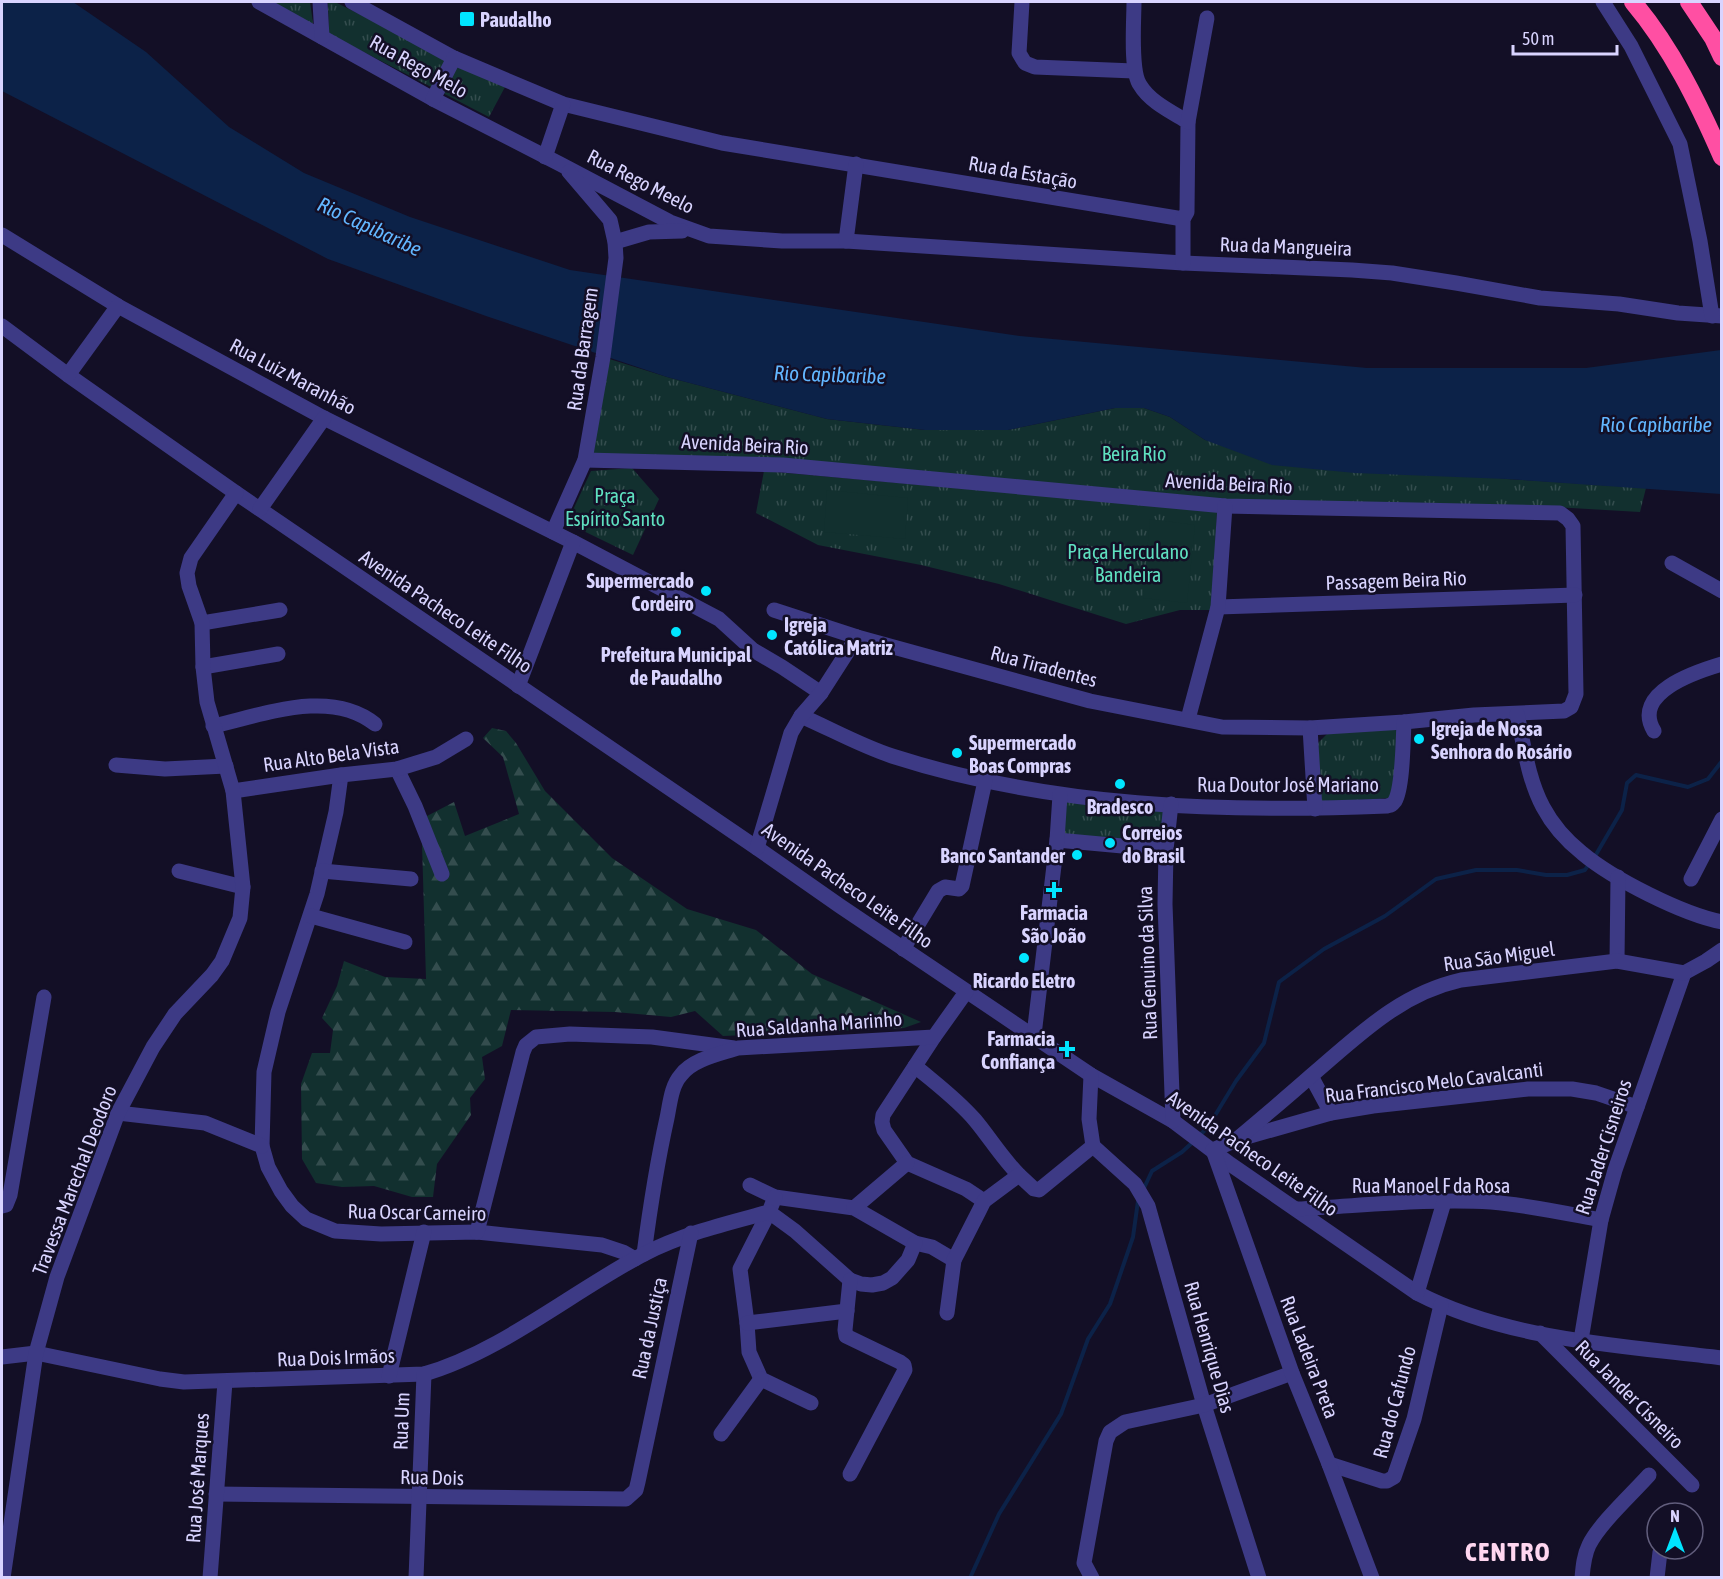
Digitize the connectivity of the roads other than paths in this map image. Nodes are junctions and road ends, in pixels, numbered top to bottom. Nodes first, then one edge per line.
1 (258, 2) edge
2 (320, 2) edge
3 (352, 2) edge
4 (1022, 2) edge
5 (1134, 2) edge
6 (1603, 2) edge
7 (1633, 2) edge
8 (1689, 2) edge
9 (1207, 18) dead end
10 (322, 37) junction
11 (1722, 57) edge
12 (454, 58) junction
13 (1134, 71) junction
14 (433, 99) junction
15 (563, 104) junction
16 (1188, 122) junction
17 (545, 157) junction
18 (1722, 157) edge
19 (560, 164) junction
20 (856, 164) junction
21 (1183, 219) junction
22 (692, 231) junction
23 (2, 235) edge
24 (846, 241) junction
25 (615, 250) junction
26 (1183, 263) junction
27 (118, 306) junction
28 (1717, 316) edge
29 (2, 326) edge
30 (68, 375) junction
31 (324, 418) junction
32 (585, 460) junction
33 (236, 493) junction
34 (1225, 506) junction
35 (260, 509) junction
36 (553, 532) junction
37 (573, 542) junction
38 (1672, 564) dead end
39 (1722, 591) edge
40 (1575, 595) junction
41 (1218, 607) junction
42 (280, 610) dead end
43 (774, 610) dead end
44 (202, 623) junction
45 (857, 637) junction
46 (278, 654) dead end
47 (1722, 664) edge
48 (203, 667) junction
49 (518, 686) junction
50 (821, 693) junction
51 (1568, 710) joint
52 (1517, 714) junction
53 (801, 717) junction
54 (1188, 719) junction
55 (1404, 722) junction
56 (375, 724) dead end
57 (213, 726) junction
58 (1310, 728) junction
59 (1654, 731) dead end
60 (466, 739) dead end
61 (116, 765) dead end
62 (226, 766) junction
63 (398, 769) junction
64 (341, 775) junction
65 (985, 781) junction
66 (233, 791) junction
67 (1060, 795) junction
68 (1171, 804) junction
69 (1315, 809) junction
70 (1722, 819) edge
71 (1057, 840) junction
72 (757, 848) junction
73 (1166, 850) junction
74 (179, 871) dead end
75 (322, 871) junction
76 (442, 874) dead end
77 (1618, 877) junction
78 (411, 879) dead end
79 (1690, 879) dead end
80 (243, 886) junction
81 (311, 916) junction
82 (1722, 922) edge
83 (405, 942) dead end
84 (903, 949) junction
85 (1722, 950) edge
86 (1617, 961) junction
87 (1684, 973) junction
88 (966, 992) junction
89 (44, 997) dead end
90 (1034, 1035) junction
91 (934, 1037) junction
92 (738, 1048) junction
93 (915, 1066) junction
94 (1091, 1075) junction
95 (1311, 1076) junction
96 (1637, 1107) junction
97 (118, 1113) junction
98 (1331, 1113) junction
99 (1173, 1121) junction
100 (1236, 1140) junction
101 (1203, 1142) junction
102 (262, 1146) junction
103 (1094, 1146) junction
104 (907, 1163) junction
105 (1019, 1175) junction
106 (750, 1185) dead end
107 (775, 1197) junction
108 (984, 1202) junction
109 (1444, 1202) junction
110 (2, 1206) edge
111 (854, 1208) junction
112 (1297, 1209) junction
113 (769, 1212) junction
114 (1601, 1220) junction
115 (424, 1232) junction
116 (477, 1232) junction
117 (691, 1233) junction
118 (915, 1243) junction
119 (640, 1257) junction
120 (954, 1260) junction
121 (850, 1280) junction
122 (1417, 1293) junction
123 (1441, 1305) junction
124 (846, 1311) junction
125 (947, 1313) dead end
126 (747, 1323) junction
127 (1540, 1334) junction
128 (1581, 1340) junction
129 (36, 1353) junction
130 (2, 1358) edge
131 (1722, 1358) edge
132 (1292, 1373) junction
133 (424, 1374) junction
134 (389, 1376) junction
135 (761, 1380) junction
136 (225, 1382) junction
137 (811, 1403) dead end
138 (1204, 1405) junction
139 (721, 1434) dead end
140 (1329, 1464) junction
141 (850, 1474) dead end
142 (1649, 1475) dead end
143 (638, 1482) joint
144 (1692, 1485) dead end
145 (216, 1494) junction
146 (420, 1498) junction
147 (8, 1508) edge
148 (1659, 1561) edge
149 (1084, 1563) junction
150 (3, 1578) edge
151 (210, 1578) edge
152 (416, 1578) edge
153 (1079, 1578) edge
154 (1092, 1578) edge
155 (1259, 1578) edge
156 (1372, 1578) edge
157 (1582, 1578) edge
158 (1657, 1578) edge

1 - 10 street, Rua Rego Melo
2 - 10 street
3 - 12 street, Rua da Estação
4 - 13 street
5 - 13 street
6 - 28 street
7 - 18 highway
8 - 11 highway
9 - 16 street
10 - 14 street, Rua Rego Melo
12 - 14 street
12 - 15 street, Rua da Estação
13 - 16 street
14 - 17 street, Rua Rego Melo
15 - 17 street
15 - 20 street, Rua da Estação
16 - 21 street
17 - 19 street, Rua Rego Melo
19 - 22 street, Rua Rego Meelo
19 - 25 street, Rua da Barragem
20 - 21 street, Rua da Estação
20 - 24 street
21 - 26 street
22 - 24 street, Rua Rego Meelo
22 - 25 street
23 - 27 street, Rua Luiz Maranhão
24 - 26 street, Rua da Mangueira
25 - 32 street, Rua da Barragem
26 - 28 street, Rua da Mangueira
27 - 30 street
27 - 31 street, Rua Luiz Maranhão
29 - 30 street, Avenida Pacheco Leite Filho
30 - 33 street, Avenida Pacheco Leite Filho
31 - 35 street
31 - 36 street, Rua Luiz Maranhão
32 - 34 street, Avenida Beira Rio
32 - 36 street, Rua da Barragem
33 - 35 street, Avenida Pacheco Leite Filho
33 - 44 street, Travessa Marechal Deodoro
34 - 40 street, Avenida Beira Rio
34 - 41 street
35 - 49 street, Avenida Pacheco Leite Filho
36 - 37 street, Rua Luiz Maranhão
37 - 49 street
37 - 50 street, Rua Luiz Maranhão
38 - 39 street
40 - 41 street, Passagem Beira Rio
40 - 51 street, Avenida Beira Rio
41 - 54 street
42 - 44 street
43 - 45 street, Rua Tiradentes
44 - 48 street, Travessa Marechal Deodoro
45 - 50 street
45 - 54 street, Rua Tiradentes
46 - 48 street
47 - 59 street
48 - 57 street, Travessa Marechal Deodoro
49 - 72 street, Avenida Pacheco Leite Filho
50 - 53 street
51 - 52 street, Rua Tiradentes
52 - 55 street, Rua Tiradentes
52 - 77 street
53 - 65 street, Rua Doutor José Mariano
53 - 72 street
54 - 58 street, Rua Tiradentes
55 - 58 street, Rua Tiradentes
55 - 69 street, Rua Doutor José Mariano
56 - 57 street
57 - 62 street, Travessa Marechal Deodoro
58 - 69 street
60 - 63 street, Rua Alto Bela Vista
61 - 62 street
62 - 66 street, Travessa Marechal Deodoro
63 - 64 street, Rua Alto Bela Vista
63 - 76 street
64 - 66 street, Rua Alto Bela Vista
64 - 75 street, Rua Oscar Carneiro
65 - 67 street, Rua Doutor José Mariano
65 - 84 street
66 - 80 street, Travessa Marechal Deodoro
67 - 68 street, Rua Doutor José Mariano
67 - 71 street
68 - 69 street, Rua Doutor José Mariano
68 - 73 street, Rua Genuino da Silva
70 - 79 street
71 - 73 street
71 - 90 street
72 - 84 street, Avenida Pacheco Leite Filho
73 - 99 street, Rua Genuino da Silva
74 - 80 street
75 - 78 street
75 - 81 street, Rua Oscar Carneiro
77 - 82 street
77 - 86 street
80 - 97 street, Travessa Marechal Deodoro
81 - 83 street
81 - 102 street, Rua Oscar Carneiro
84 - 88 street, Avenida Pacheco Leite Filho
85 - 87 street
86 - 87 street, Rua São Miguel
86 - 95 street, Rua São Miguel
87 - 96 street, Rua Jader Cisneiros
88 - 90 street, Avenida Pacheco Leite Filho
88 - 91 street
89 - 110 street
90 - 94 street, Avenida Pacheco Leite Filho
91 - 92 street, Rua Saldanha Marinho
91 - 93 street
92 - 116 street
92 - 119 street, Rua Saldanha Marinho
93 - 104 street
93 - 105 street
94 - 99 street, Avenida Pacheco Leite Filho
94 - 103 street
95 - 98 street
95 - 100 street, Rua São Miguel
96 - 98 street, Rua Francisco Melo Cavalcanti
96 - 114 street, Rua Jader Cisneiros
97 - 102 street
97 - 129 street, Travessa Marechal Deodoro
98 - 100 street, Rua Francisco Melo Cavalcanti
99 - 101 street, Avenida Pacheco Leite Filho
100 - 101 street, Rua São Miguel
101 - 112 street, Avenida Pacheco Leite Filho
101 - 132 street, Rua Ladeira Preta
102 - 115 street, Rua Oscar Carneiro
103 - 105 street
103 - 138 street, Rua Henrique Dias
104 - 108 street
104 - 111 street
105 - 108 street
106 - 107 street
107 - 111 street
107 - 113 street
108 - 120 street
109 - 112 street, Rua Manoel F da Rosa
109 - 114 street, Rua Manoel F da Rosa
109 - 122 street
111 - 118 street
112 - 122 street, Avenida Pacheco Leite Filho
113 - 117 street
113 - 121 street
113 - 126 street
114 - 128 street, Rua Jader Cisneiros
115 - 116 street, Rua Oscar Carneiro
115 - 134 street
116 - 119 street, Rua Oscar Carneiro
117 - 119 street, Rua da Justiça
117 - 143 street, Rua da Justiça
118 - 120 street
118 - 121 street
119 - 133 street, Rua Dois Irmãos
120 - 125 street
121 - 124 street
122 - 123 street, Avenida Pacheco Leite Filho
123 - 127 street, Avenida Pacheco Leite Filho
123 - 140 street, Rua do Cafundo
124 - 126 street
124 - 141 street
126 - 135 street
127 - 128 street, Avenida Pacheco Leite Filho
127 - 144 street, Rua Jander Cisneiro
128 - 131 street, Avenida Pacheco Leite Filho
129 - 130 street, Rua Dois Irmãos
129 - 136 street, Rua Dois Irmãos
129 - 147 street, Travessa Marechal Deodoro
132 - 138 street
132 - 140 street, Rua Ladeira Preta
133 - 134 street, Rua Dois Irmãos
133 - 146 street, Rua Um
134 - 136 street, Rua Dois Irmãos
135 - 137 street
135 - 139 street
136 - 145 street, Rua José Marques
138 - 149 street
138 - 155 street, Rua Henrique Dias
140 - 156 street, Rua Ladeira Preta
142 - 157 street
143 - 146 street, Rua Dois
145 - 146 street, Rua Dois
145 - 151 street, Rua José Marques
146 - 152 street, Rua Um
147 - 150 street, Travessa Marechal Deodoro
148 - 158 street
149 - 153 street
149 - 154 street

